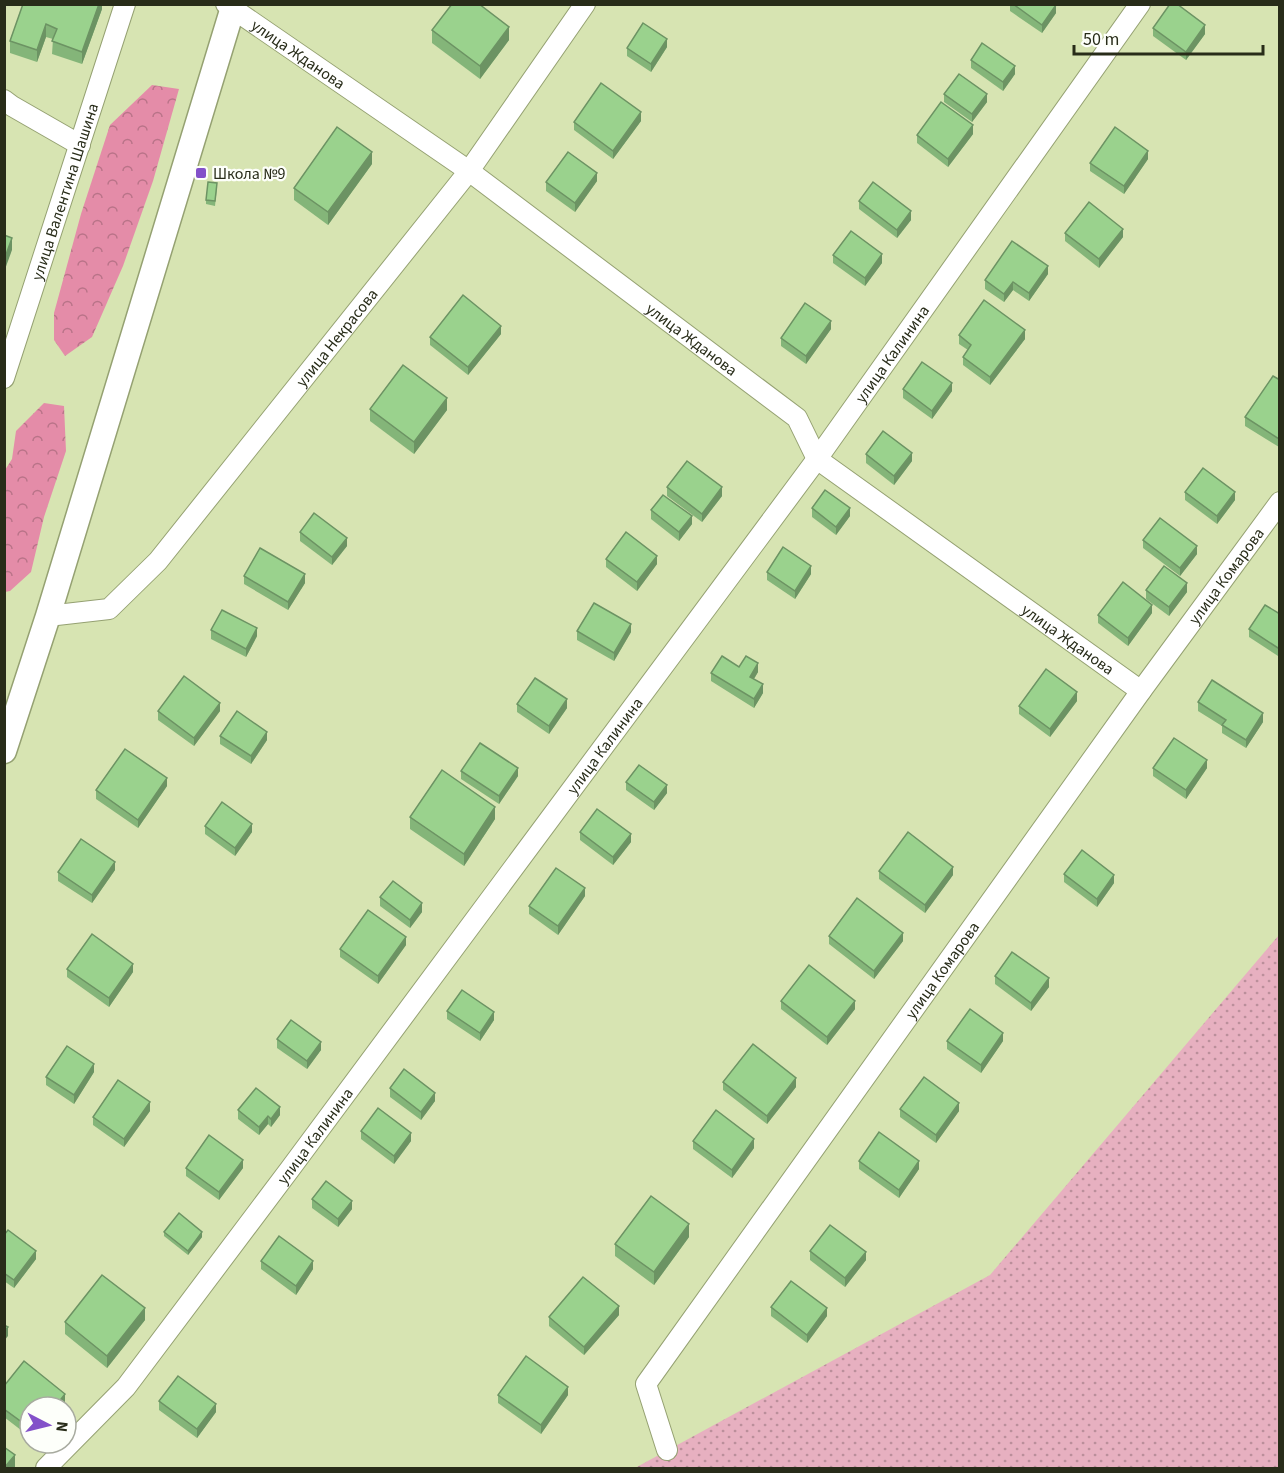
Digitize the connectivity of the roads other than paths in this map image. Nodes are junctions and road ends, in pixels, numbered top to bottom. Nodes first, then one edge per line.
1 (125, 4) edge
2 (585, 4) edge
3 (1140, 4) edge
4 (231, 6) edge
5 (4, 100) edge
6 (80, 145) junction
7 (470, 171) junction
8 (4, 378) edge
9 (817, 459) junction
10 (1280, 502) edge
11 (48, 616) junction
12 (1141, 691) junction
13 (4, 751) edge
14 (667, 1450) dead end
15 (46, 1468) edge

1 - 6 street, улица Валентина Шашина
2 - 7 street, улица Некрасова
3 - 9 street, улица Калинина
4 - 7 street, улица Жданова
4 - 11 street
5 - 6 street
6 - 8 street, улица Валентина Шашина
7 - 9 street, улица Жданова
7 - 11 street, улица Некрасова
9 - 12 street, улица Жданова
9 - 15 street, улица Калинина
10 - 12 street, улица Комарова
11 - 13 street
12 - 14 street, улица Комарова

